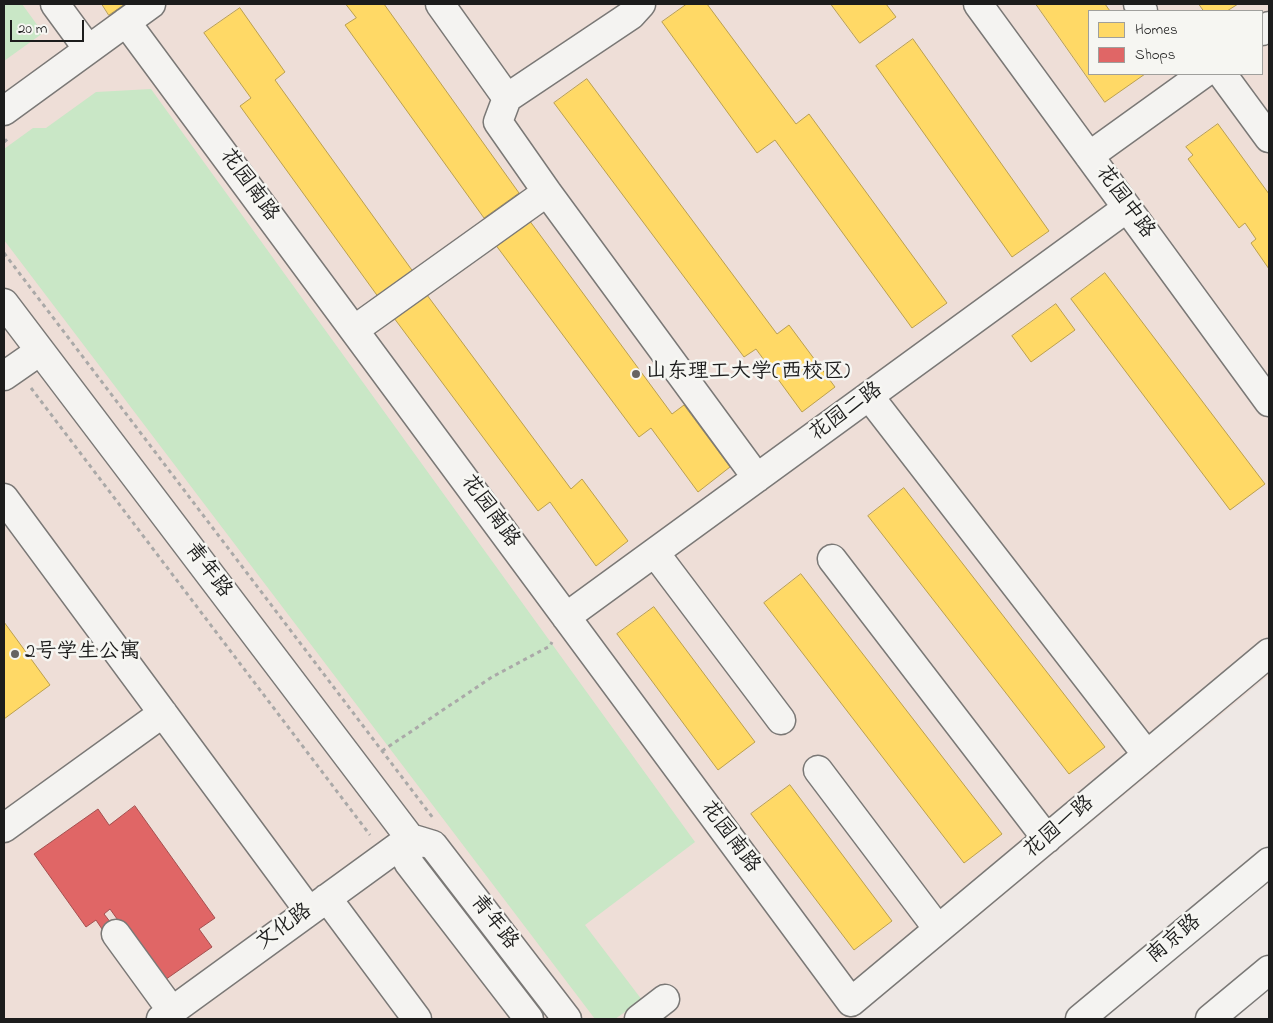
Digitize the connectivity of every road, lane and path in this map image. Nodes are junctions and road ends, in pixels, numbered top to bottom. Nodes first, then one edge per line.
1 (55, 4) edge
2 (152, 4) edge
3 (440, 4) edge
4 (642, 4) edge
5 (978, 4) edge
6 (126, 22) junction
7 (88, 49) junction
8 (1223, 75) edge
9 (1194, 76) edge
10 (507, 98) junction
11 (4, 111) edge
12 (1269, 138) edge
13 (1089, 156) junction
14 (547, 192) junction
15 (1127, 208) junction
16 (4, 253) edge
17 (4, 303) edge
18 (354, 330) junction
19 (40, 351) junction
20 (10, 372) edge
21 (869, 396) junction
22 (1269, 402) edge
23 (757, 478) junction
24 (4, 498) edge
25 (655, 553) junction
26 (832, 559) dead end
27 (566, 617) junction
28 (1269, 653) edge
29 (163, 714) junction
30 (781, 720) dead end
31 (382, 751) junction
32 (1147, 755) junction
33 (818, 770) dead end
34 (436, 822) dead end
35 (4, 828) edge
36 (410, 838) junction
37 (1047, 839) junction
38 (385, 855) junction
39 (1269, 862) edge
40 (318, 905) junction
41 (938, 930) junction
42 (116, 934) dead end
43 (1269, 970) edge
44 (666, 999) dead end
45 (851, 1002) joint
46 (167, 1015) edge
47 (417, 1019) edge
48 (529, 1019) edge
49 (567, 1019) edge
50 (639, 1019) edge
51 (1080, 1019) edge
52 (1210, 1019) edge

1 - 7 street
2 - 6 street
3 - 10 street
4 - 10 street
5 - 13 street, 花园中路
6 - 7 street
6 - 18 street, 花园南路
7 - 11 street
8 - 12 street
9 - 13 street
10 - 14 street
13 - 15 street, 花园中路
14 - 18 street
14 - 23 street
15 - 21 street, 花园二路
15 - 22 street, 花园中路
16 - 31 path
17 - 19 street, 青年路
18 - 27 street, 花园南路
19 - 20 street
19 - 36 street, 青年路
20 - 38 path
21 - 23 street, 花园二路
21 - 32 street
23 - 25 street, 花园二路
24 - 29 street
25 - 27 street, 花园二路
25 - 30 street
26 - 37 street
27 - 31 path
27 - 45 street, 花园南路
28 - 32 street, 花园一路
29 - 35 street
29 - 40 street
31 - 34 path
32 - 37 street, 花园一路
33 - 41 street
36 - 38 street, 文化路
36 - 48 street, 青年路
36 - 49 street, 青年路
37 - 41 street, 花园一路
38 - 40 street, 文化路
39 - 51 street, 南京路
40 - 46 street, 文化路
40 - 47 street
41 - 45 street, 花园一路
42 - 46 street
43 - 52 street
44 - 50 street

